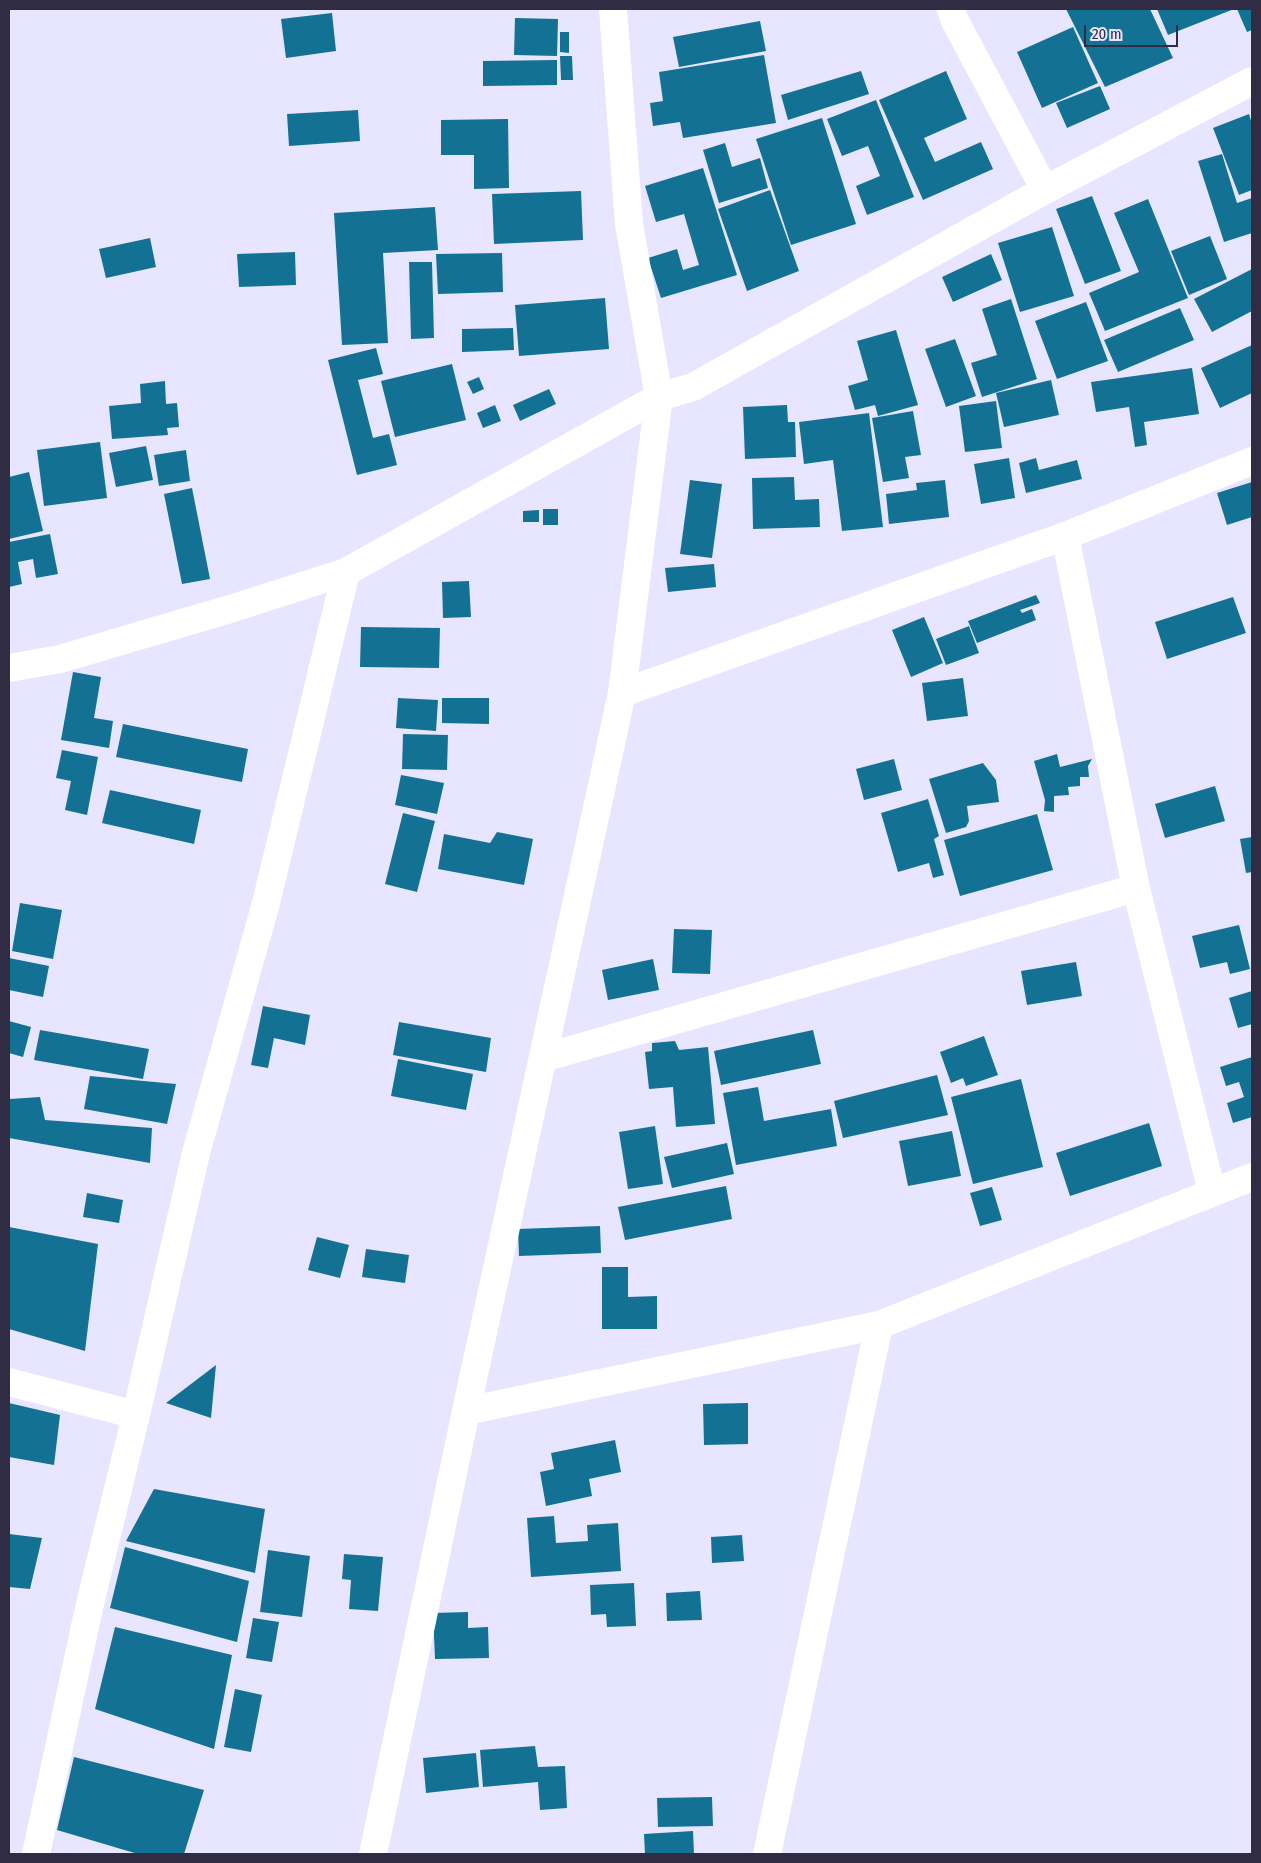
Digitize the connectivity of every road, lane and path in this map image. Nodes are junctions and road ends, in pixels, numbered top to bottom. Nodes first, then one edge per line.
1 (613, 9) edge
2 (951, 9) edge
3 (1252, 81) edge
4 (1045, 190) junction
5 (659, 397) junction
6 (1252, 461) edge
7 (1065, 536) junction
8 (346, 572) junction
9 (9, 668) edge
10 (622, 694) junction
11 (1136, 888) junction
12 (543, 1058) junction
13 (1252, 1177) edge
14 (1212, 1192) junction
15 (879, 1325) junction
16 (9, 1382) edge
17 (466, 1411) junction
18 (136, 1415) junction
19 (36, 1854) edge
20 (373, 1854) edge
21 (767, 1854) edge

1 - 5 street
2 - 4 street
3 - 4 street
4 - 5 street
5 - 8 street
5 - 10 street
6 - 7 street
7 - 10 street
7 - 11 street
8 - 9 street
8 - 18 street
10 - 12 street
11 - 12 street
11 - 14 street
12 - 17 street
13 - 14 street
14 - 15 street
15 - 17 street
15 - 21 street
16 - 18 street
17 - 20 street
18 - 19 street

